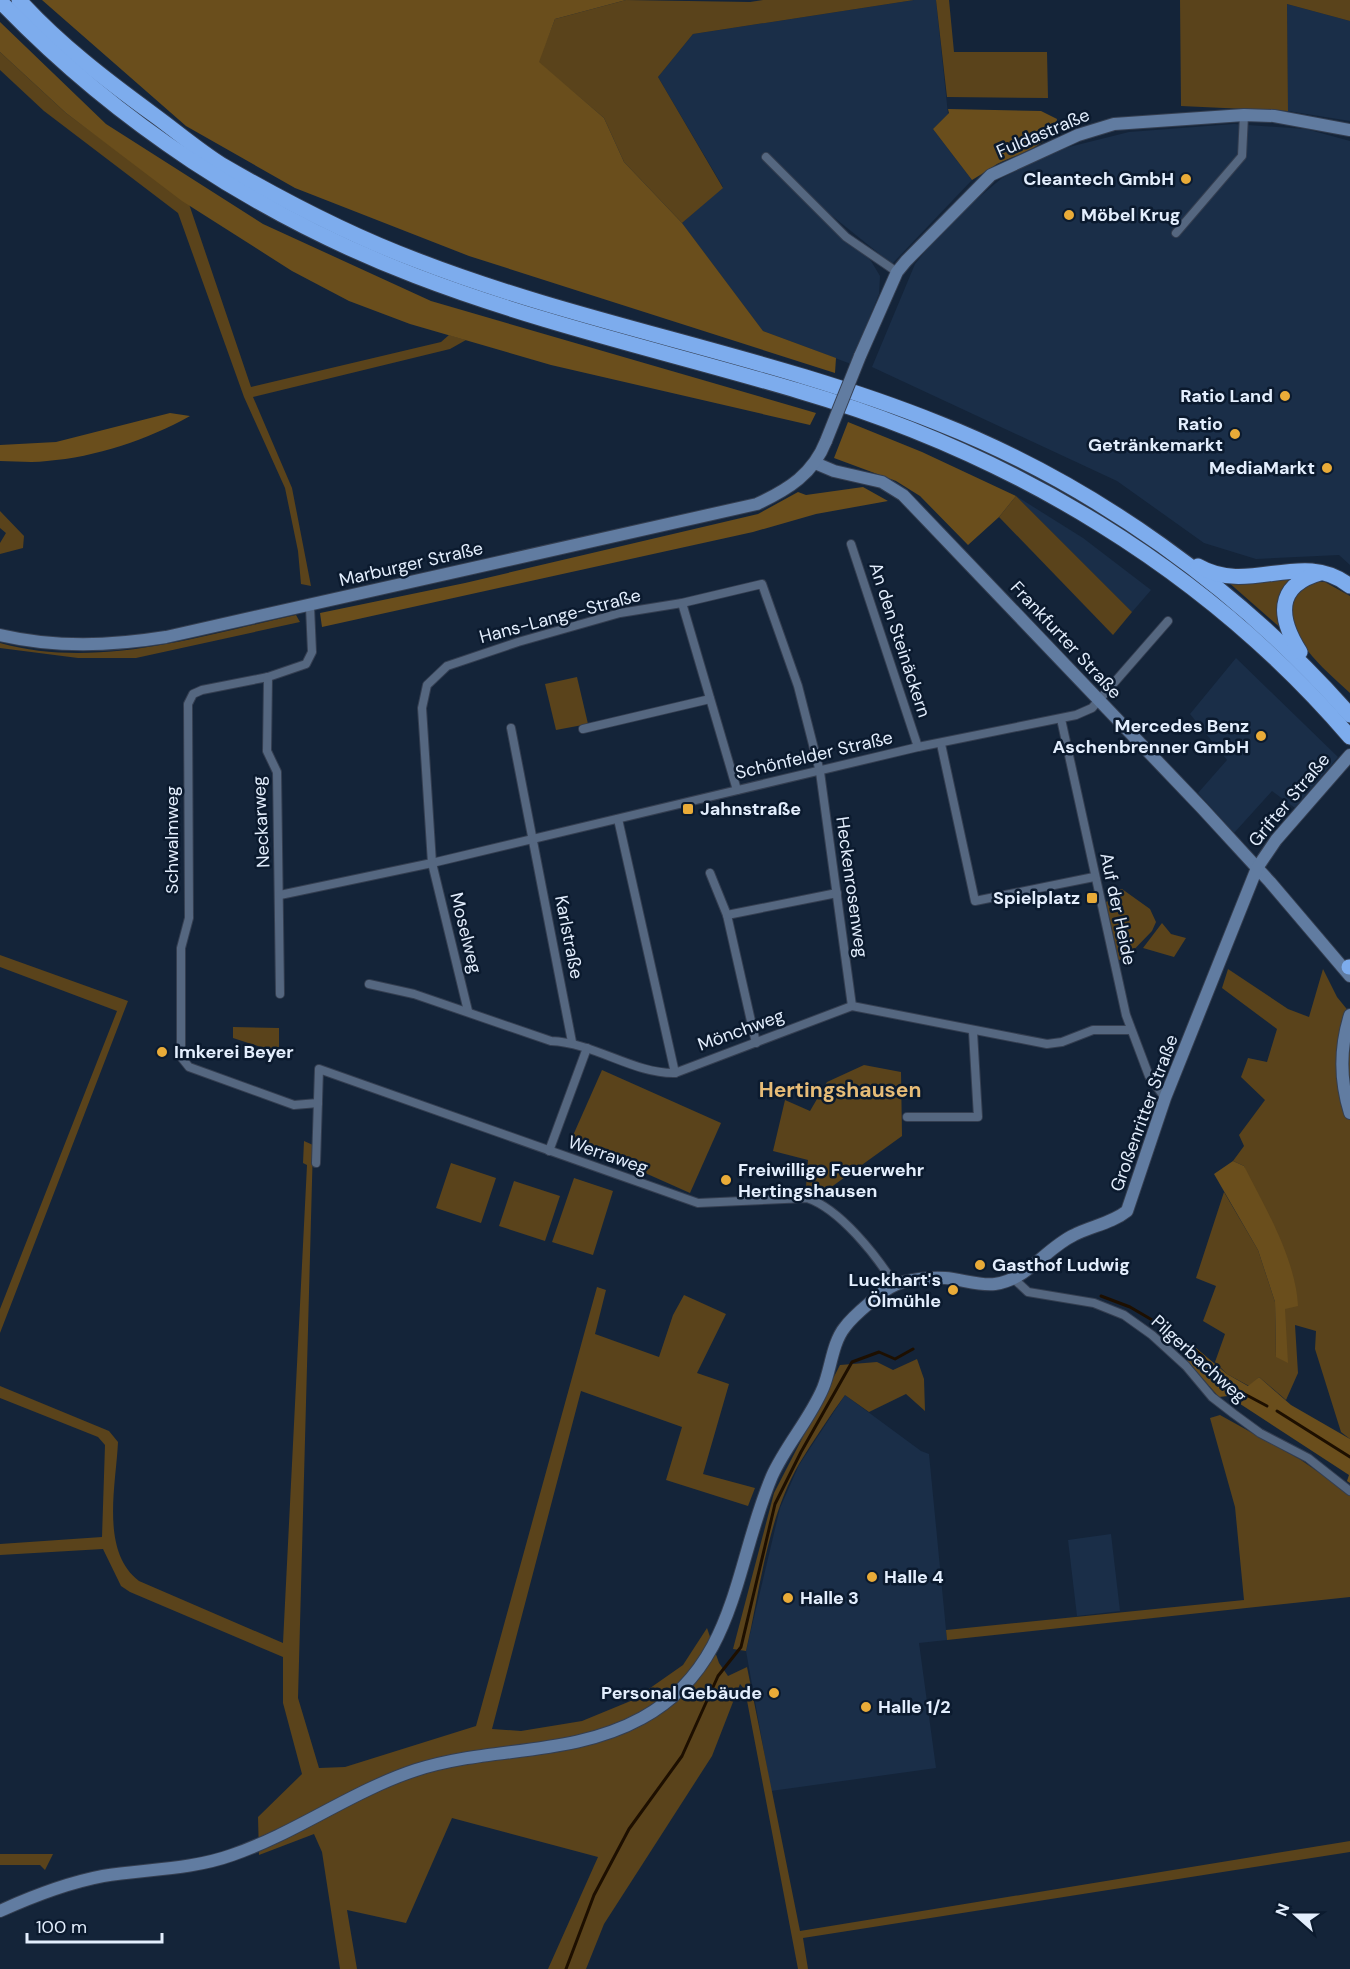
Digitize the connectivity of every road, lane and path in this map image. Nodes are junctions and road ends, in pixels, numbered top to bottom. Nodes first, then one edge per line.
1 (19, 0) edge
2 (0, 1) edge
3 (1244, 115) junction
4 (1350, 130) edge
5 (766, 157) dead end
6 (1176, 233) dead end
7 (897, 272) junction
8 (815, 463) junction
9 (851, 544) dead end
10 (1159, 544) junction
11 (1323, 572) junction
12 (1350, 586) edge
13 (682, 603) junction
14 (310, 607) junction
15 (1168, 621) dead end
16 (0, 635) edge
17 (268, 677) junction
18 (1319, 679) junction
19 (710, 699) junction
20 (1098, 701) junction
21 (1350, 714) edge
22 (1060, 719) junction
23 (511, 728) dead end
24 (583, 729) dead end
25 (1347, 734) edge
26 (941, 744) junction
27 (918, 747) junction
28 (1350, 755) edge
29 (820, 772) junction
30 (737, 790) junction
31 (618, 819) junction
32 (534, 838) junction
33 (432, 863) junction
34 (1257, 868) junction
35 (710, 873) dead end
36 (1094, 877) junction
37 (837, 893) junction
38 (280, 895) junction
39 (727, 915) junction
40 (1347, 968) edge
41 (369, 984) dead end
42 (280, 994) dead end
43 (852, 1006) junction
44 (468, 1011) junction
45 (1350, 1015) edge
46 (1131, 1030) junction
47 (973, 1032) junction
48 (572, 1042) junction
49 (756, 1043) junction
50 (587, 1048) junction
51 (675, 1073) junction
52 (1166, 1098) junction
53 (318, 1103) junction
54 (1350, 1113) edge
55 (907, 1117) dead end
56 (549, 1151) junction
57 (316, 1163) dead end
58 (1014, 1279) junction
59 (895, 1285) junction
60 (1350, 1491) edge
61 (0, 1911) edge

1 - 10 highway
2 - 25 highway
3 - 4 street, Fuldastraße
3 - 6 street
3 - 7 street, Fuldastraße
5 - 7 street
7 - 8 street, Fuldastraße, bridge
8 - 14 street, Marburger Straße
8 - 20 street, Frankfurter Straße
9 - 27 street, An den Steinäckern
10 - 11 highway
10 - 18 highway
11 - 12 highway
11 - 18 highway
13 - 19 street
13 - 29 street, Hans-Lange-Straße
13 - 33 street, Hans-Lange-Straße
14 - 16 street, Marburger Straße
14 - 17 street
15 - 20 street
17 - 38 street, Neckarweg
17 - 53 street, Schwalmweg
18 - 21 highway
19 - 24 street
19 - 30 street
20 - 22 street, Schönfelder Straße
20 - 34 street, Frankfurter Straße
22 - 26 street, Schönfelder Straße
22 - 36 street, Auf der Heide
23 - 32 street
26 - 27 street, Schönfelder Straße
26 - 36 street
27 - 29 street, Schönfelder Straße
28 - 34 street, Grifter Straße
29 - 30 street, Schönfelder Straße
29 - 37 street, Heckenrosenweg
30 - 31 street, Schönfelder Straße
31 - 32 street, Schönfelder Straße
31 - 51 street
32 - 33 street, Schönfelder Straße
32 - 48 street, Karlstraße
33 - 38 street, Schönfelder Straße
33 - 44 street, Moselweg
34 - 40 street, Frankfurter Straße
34 - 52 street, Großenritter Straße
35 - 39 street
36 - 46 street, Auf der Heide
37 - 39 street
37 - 43 street, Heckenrosenweg
38 - 42 street, Neckarweg
39 - 49 street
41 - 44 street, Mönchweg
43 - 47 street
43 - 49 street, Mönchweg
44 - 48 street, Mönchweg
45 - 54 street
46 - 47 street
46 - 52 street, Auf der Heide
47 - 55 street
48 - 50 street, Mönchweg
49 - 51 street, Mönchweg
50 - 51 street, Mönchweg
50 - 56 street
52 - 58 street, Großenritter Straße
53 - 56 street, Werraweg
53 - 57 street, Werraweg
56 - 59 street, Werraweg
58 - 59 street, Großenritter Straße
58 - 60 street, Pilgerbachweg
59 - 61 street

